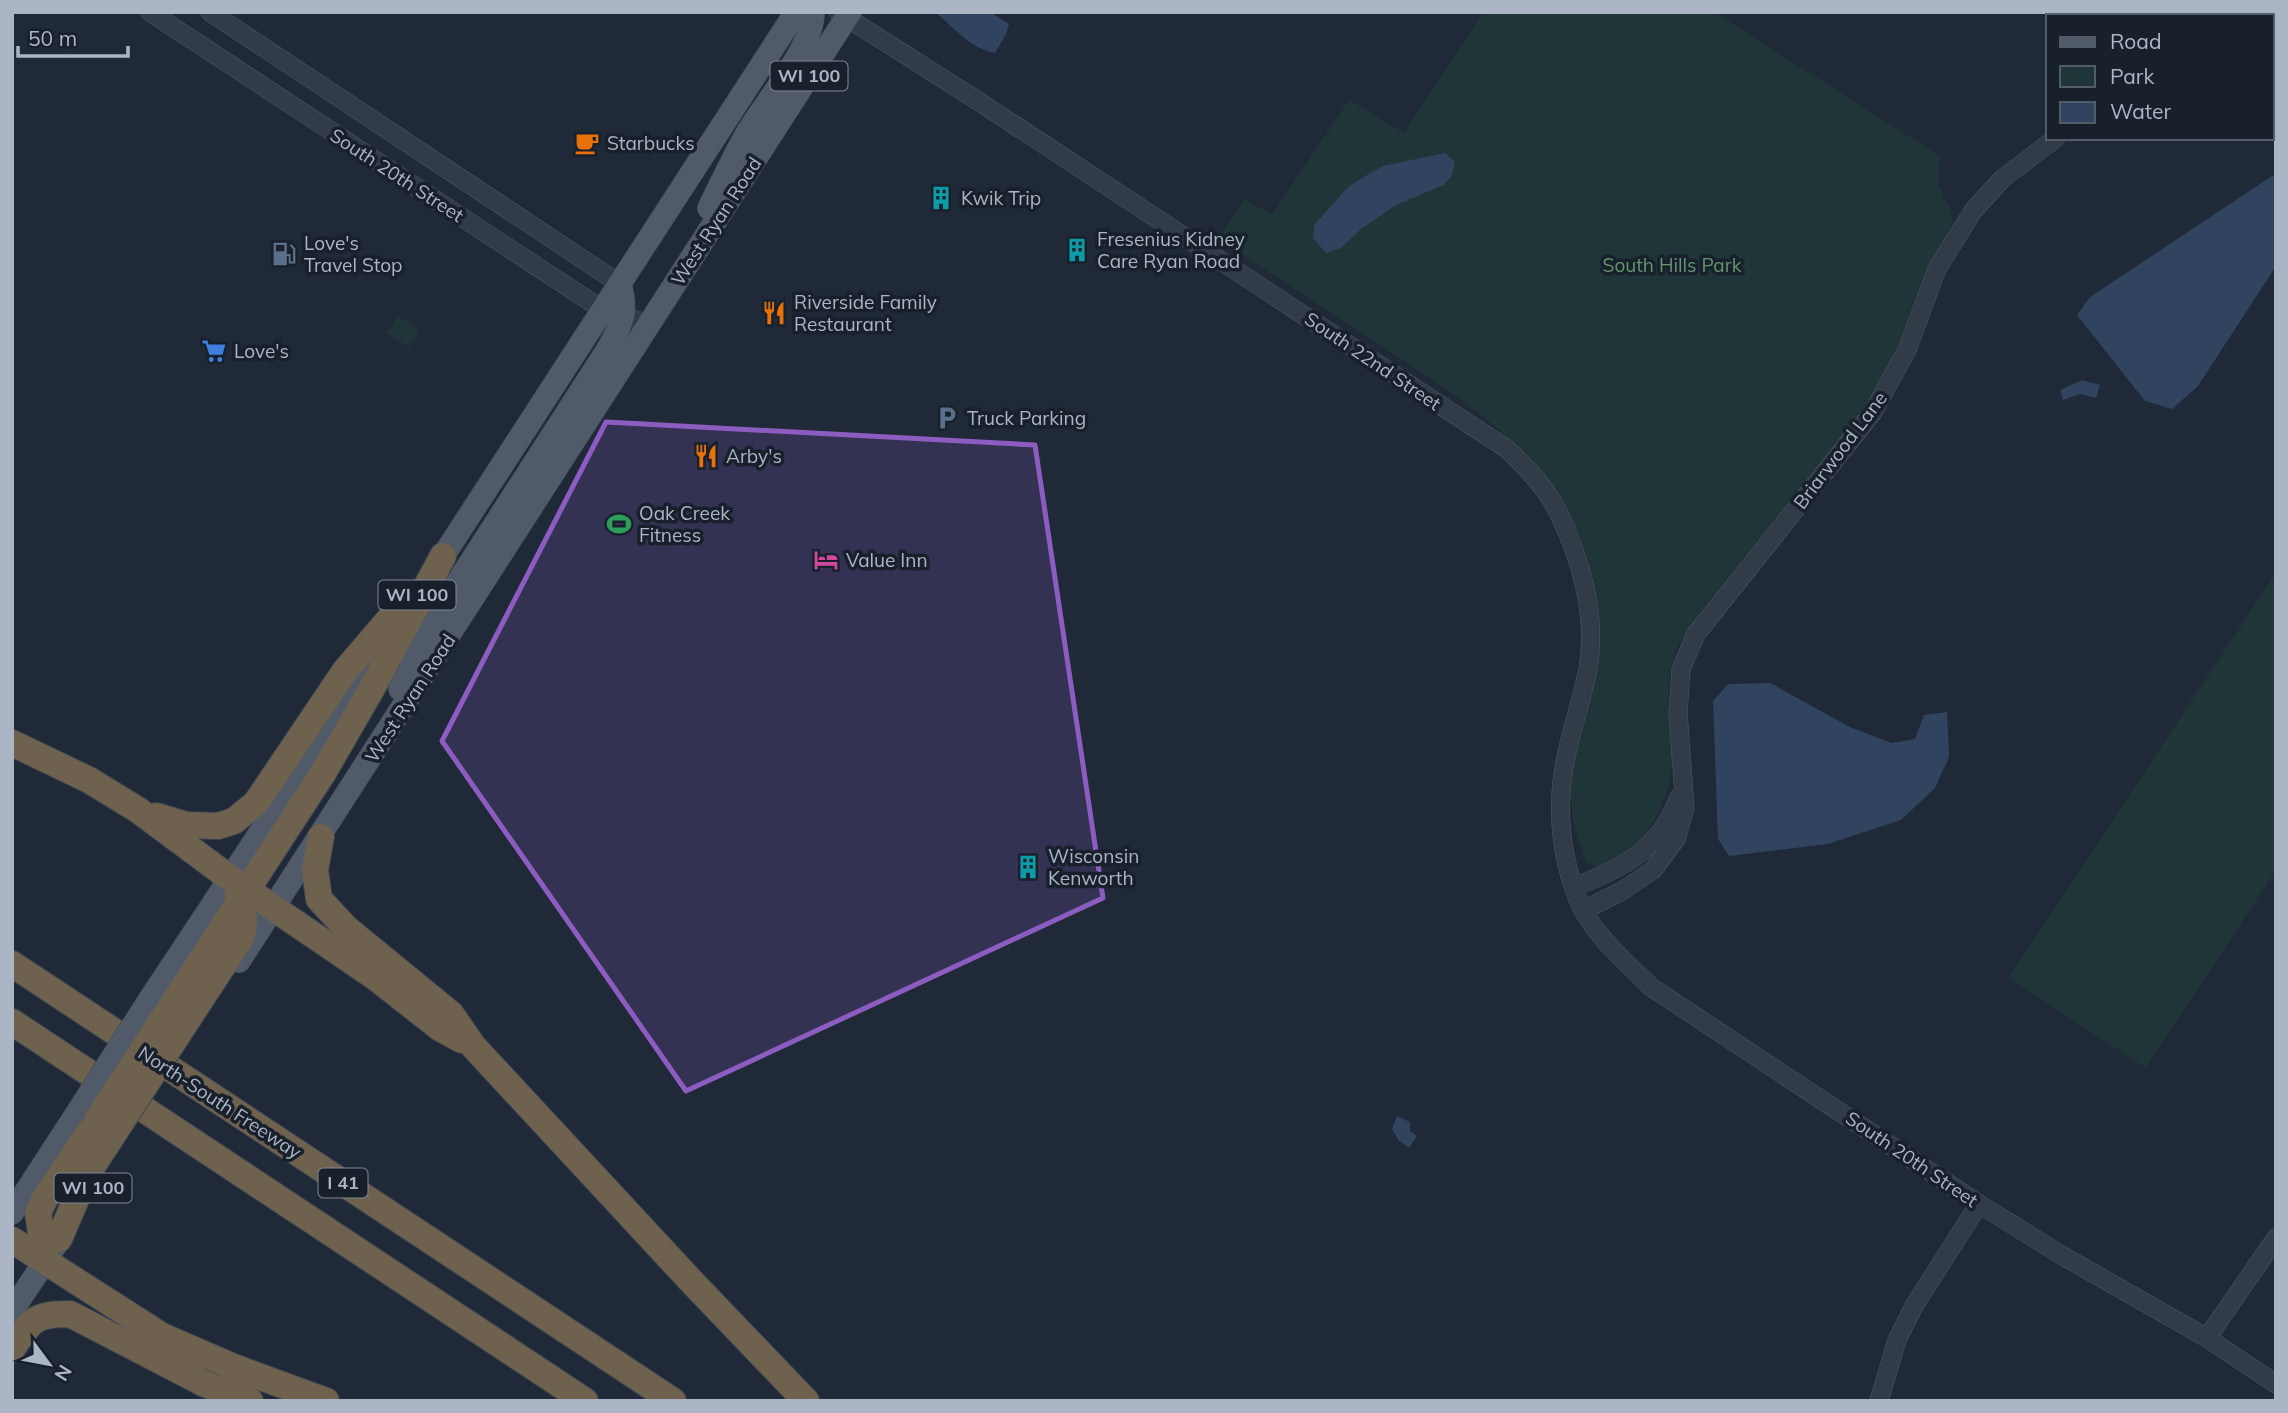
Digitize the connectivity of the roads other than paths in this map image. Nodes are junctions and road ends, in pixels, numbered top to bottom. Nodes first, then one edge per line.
1 (150, 12) edge
2 (210, 12) edge
3 (796, 12) edge
4 (813, 12) edge
5 (845, 14) edge
6 (2053, 140) edge
7 (693, 257) junction
8 (620, 284) junction
9 (614, 314) junction
10 (650, 324) junction
11 (443, 556) junction
12 (12, 743) edge
13 (370, 760) junction
14 (1683, 783) junction
15 (138, 810) junction
16 (321, 837) junction
17 (239, 890) junction
18 (1579, 899) junction
19 (274, 909) junction
20 (12, 964) edge
21 (177, 1012) junction
22 (12, 1022) edge
23 (473, 1046) junction
24 (104, 1124) junction
25 (1979, 1203) junction
26 (12, 1213) edge
27 (2276, 1238) edge
28 (12, 1240) edge
29 (52, 1250) junction
30 (12, 1311) edge
31 (2207, 1338) junction
32 (12, 1349) edge
33 (2276, 1384) edge
34 (250, 1401) edge
35 (326, 1401) edge
36 (585, 1401) edge
37 (673, 1401) edge
38 (806, 1401) edge
39 (1879, 1401) edge

1 - 9 street, South 20th Street
2 - 8 street, South 20th Street
3 - 8 main road, WI 100
4 - 7 main road
5 - 7 main road, West Ryan Road / WI 100
5 - 18 street, South 22nd Street
6 - 14 street, Briarwood Lane
7 - 10 main road, West Ryan Road / WI 100
8 - 9 main road
9 - 10 street, South 20th Street
9 - 11 main road, WI 100
9 - 13 main road
10 - 13 main road, West Ryan Road / WI 100
11 - 15 highway
11 - 17 highway
12 - 15 highway
13 - 16 main road, West Ryan Road / WI 100
14 - 18 street, Briarwood Lane
14 - 18 street, Briarwood Lane
15 - 17 highway
16 - 19 main road, West Ryan Road / WI 100
16 - 23 highway
17 - 19 highway
17 - 21 main road, West Ryan Road / WI 100
17 - 21 highway
18 - 25 street, South 20th Street
19 - 21 main road, West Ryan Road / WI 100
19 - 23 highway
20 - 37 highway, North-South Freeway / I 41
21 - 24 highway, bridge
21 - 24 main road, West Ryan Road / WI 100, bridge
22 - 36 highway, I 41
23 - 38 highway
24 - 26 main road, West Ryan Road / WI 100
24 - 29 highway
25 - 31 street, South 20th Street
25 - 39 street
27 - 31 street
28 - 29 highway
29 - 30 main road
29 - 35 highway
31 - 33 street, South 20th Street
32 - 34 highway

